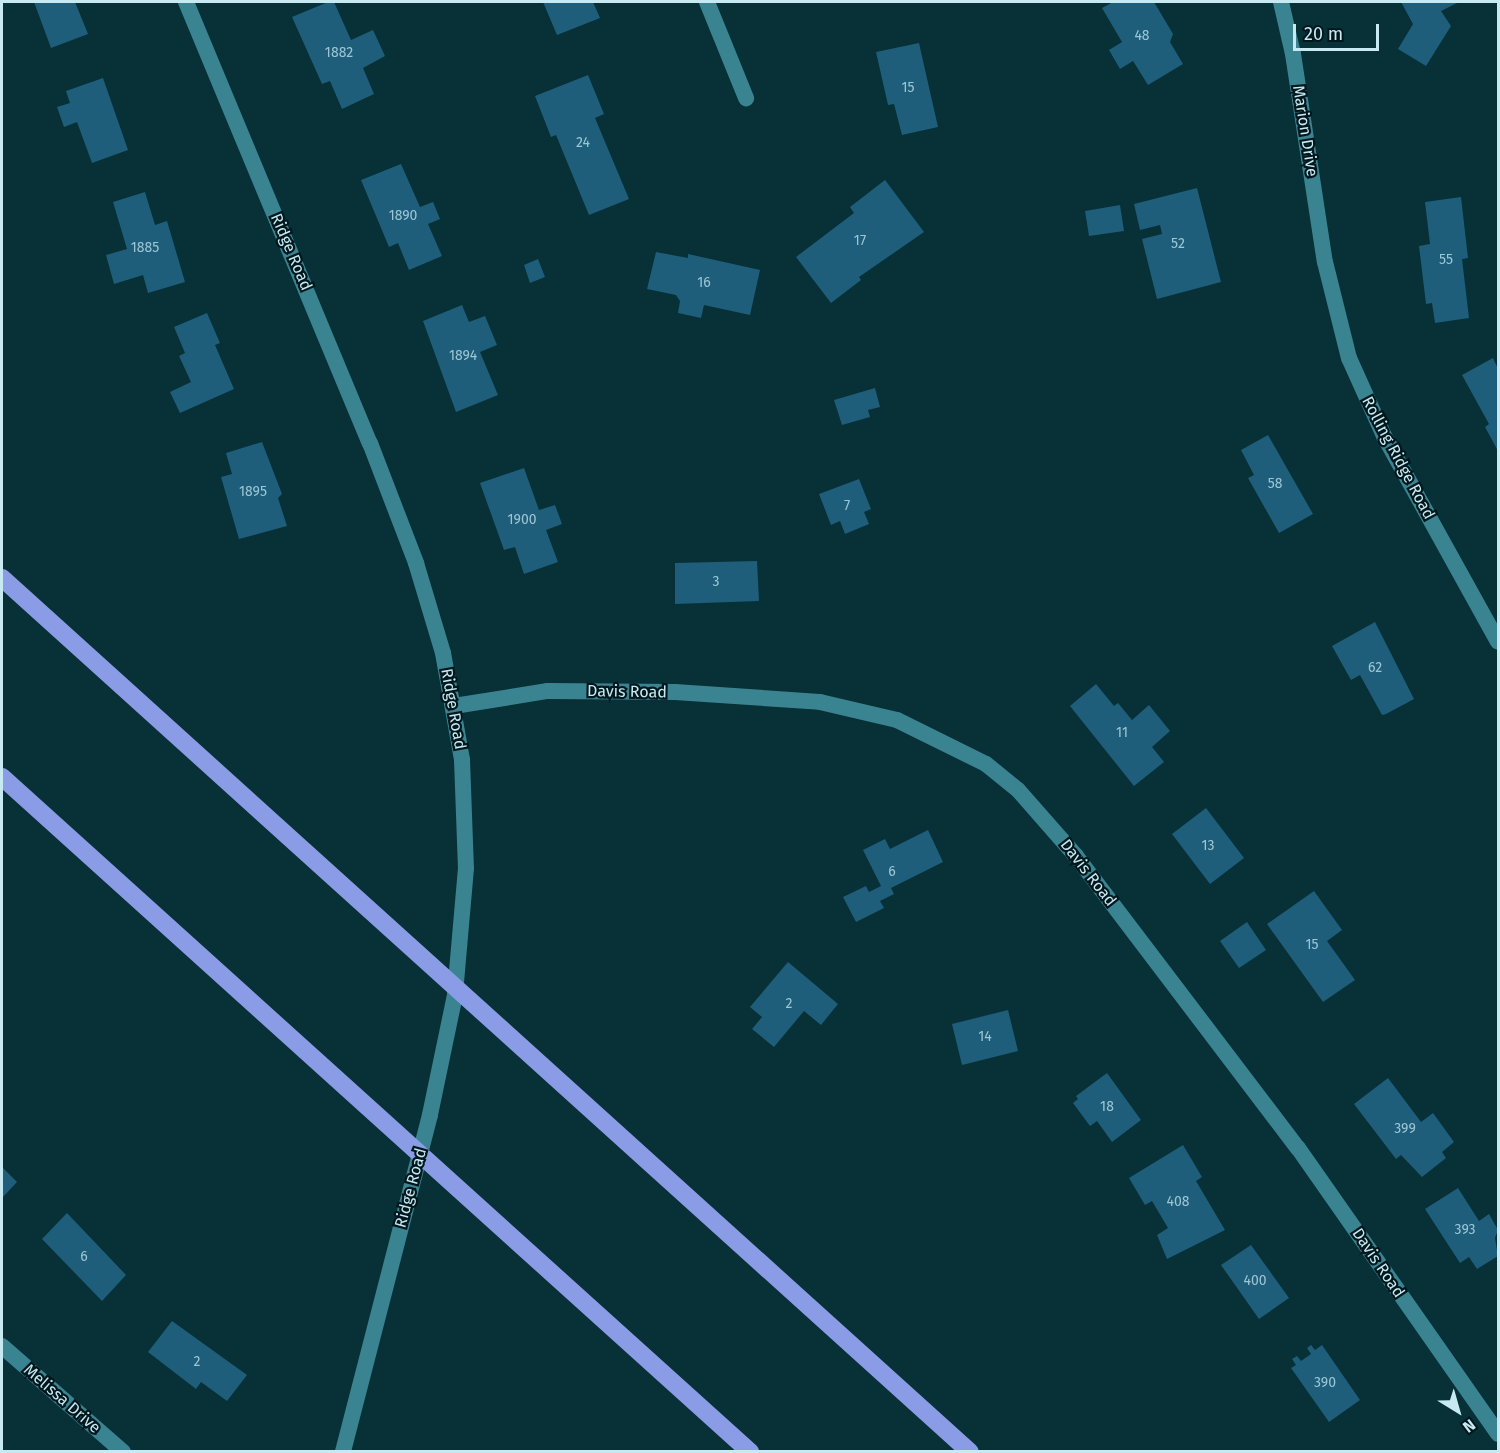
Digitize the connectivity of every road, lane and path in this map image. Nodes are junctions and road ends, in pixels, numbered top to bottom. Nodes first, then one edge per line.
1 (186, 2) edge
2 (707, 2) edge
3 (1281, 2) edge
4 (746, 98) dead end
5 (1324, 262) joint
6 (2, 578) edge
7 (1498, 642) edge
8 (454, 706) junction
9 (2, 777) edge
10 (2, 1346) edge
11 (1498, 1434) edge
12 (123, 1452) edge
13 (343, 1452) edge
14 (750, 1452) edge
15 (970, 1452) edge

1 - 8 main road, Ridge Road
2 - 4 main road
3 - 5 main road, Marion Drive
5 - 7 main road, Rolling Ridge Road
6 - 15 highway
8 - 11 main road, Davis Road
8 - 13 main road, Ridge Road
9 - 14 highway
10 - 12 main road, Melissa Drive

